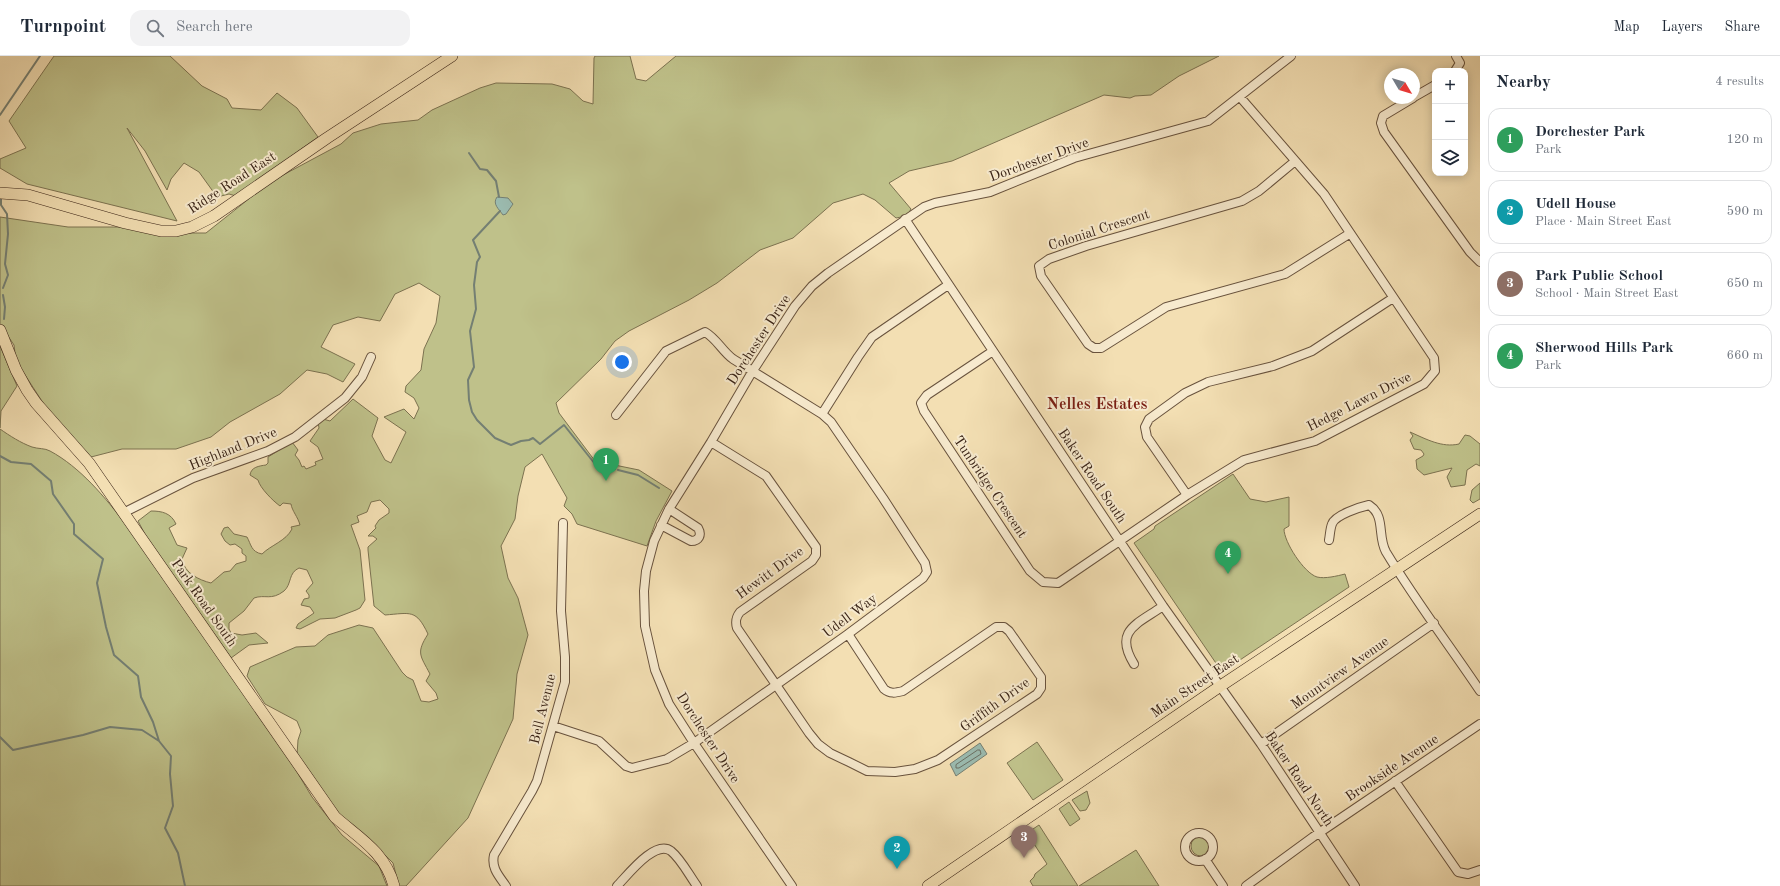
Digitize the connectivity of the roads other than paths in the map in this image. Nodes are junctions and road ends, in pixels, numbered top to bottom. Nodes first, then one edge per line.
1 (452, 56) edge
2 (1291, 56) edge
3 (1456, 56) edge
4 (1457, 68) edge
5 (1432, 86) edge
6 (1420, 94) edge
7 (1240, 97) junction
8 (1403, 104) edge
9 (1294, 162) junction
10 (0, 193) edge
11 (905, 219) junction
12 (1348, 234) junction
13 (1480, 262) edge
14 (948, 285) junction
15 (1394, 298) junction
16 (0, 330) edge
17 (992, 351) junction
18 (371, 357) dead end
19 (752, 372) junction
20 (822, 414) junction
21 (616, 415) dead end
22 (711, 442) junction
23 (1187, 495) junction
24 (669, 509) junction
25 (123, 513) junction
26 (1480, 514) edge
27 (563, 523) dead end
28 (661, 525) junction
29 (1329, 540) dead end
30 (1120, 541) junction
31 (1398, 569) junction
32 (1163, 606) junction
33 (1434, 623) junction
34 (848, 634) junction
35 (1134, 664) dead end
36 (776, 686) junction
37 (1219, 687) junction
38 (1480, 691) edge
39 (1480, 724) edge
40 (553, 726) junction
41 (694, 743) junction
42 (1260, 744) junction
43 (1395, 781) junction
44 (1320, 833) junction
45 (1206, 859) dead end
46 (1480, 870) edge
47 (789, 885) edge
48 (394, 886) edge
49 (506, 886) edge
50 (617, 886) edge
51 (697, 886) edge
52 (928, 886) edge
53 (1223, 886) edge
54 (1246, 886) edge
55 (1356, 886) edge

1 - 10 main road, Ridge Road East
2 - 7 street, Dorchester Drive
3 - 4 street
5 - 6 street
7 - 9 street, Hedge Lawn Drive
7 - 11 street, Dorchester Drive
8 - 13 street
9 - 12 street, Hedge Lawn Drive
9 - 12 street, Colonial Crescent
11 - 14 street, Baker Road South
11 - 19 street, Dorchester Drive
12 - 15 street, Hedge Lawn Drive
14 - 17 street, Baker Road South
14 - 20 street
15 - 23 street, Hedge Lawn Drive
15 - 23 street
16 - 25 main road, Park Road South
17 - 30 street, Baker Road South
17 - 30 street, Tunbridge Crescent
18 - 25 street, Highland Drive
19 - 20 street, Udell Way
19 - 21 street, Udell Way
19 - 22 street, Dorchester Drive
20 - 34 street, Udell Way
22 - 24 street, Dorchester Drive
22 - 36 street, Hewitt Drive
23 - 30 street, Hedge Lawn Drive
24 - 28 street, Dorchester Drive
24 - 28 street
25 - 48 main road, Park Road South
26 - 31 main road, Main Street East
27 - 40 street, Bell Avenue
28 - 41 street, Dorchester Drive
29 - 31 street
30 - 32 street, Baker Road South
31 - 33 street
31 - 37 main road, Main Street East
32 - 35 street
32 - 37 street, Baker Road South
33 - 38 street
33 - 42 street, Mountview Avenue
34 - 36 street, Udell Way
34 - 36 street, Griffith Drive
36 - 41 street, Udell Way
37 - 42 street, Baker Road North
37 - 52 main road, Main Street East
39 - 43 street, Brookside Avenue
40 - 41 street, Udell Way
40 - 49 street, Bell Avenue
41 - 47 street, Dorchester Drive
42 - 44 street, Baker Road North
43 - 44 street, Brookside Avenue
43 - 46 street
44 - 54 street, Brookside Avenue
44 - 55 street, Baker Road North
45 - 53 street
50 - 51 street

